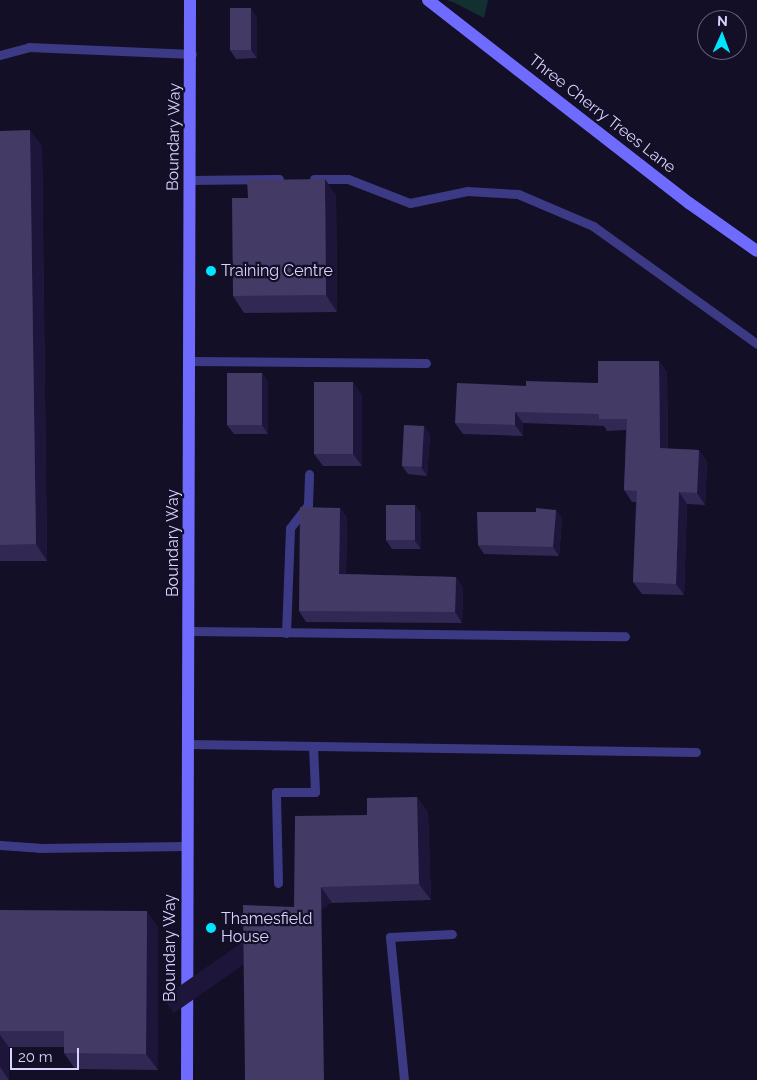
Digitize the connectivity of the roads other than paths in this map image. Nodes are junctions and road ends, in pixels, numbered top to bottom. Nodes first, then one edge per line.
1 (428, 0) edge
2 (192, 2) edge
3 (192, 54) junction
4 (0, 55) edge
5 (289, 179) edge
6 (299, 179) edge
7 (189, 180) junction
8 (757, 251) edge
9 (757, 344) edge
10 (189, 361) junction
11 (426, 363) dead end
12 (309, 474) dead end
13 (189, 631) junction
14 (286, 634) junction
15 (625, 636) dead end
16 (187, 744) junction
17 (313, 746) junction
18 (696, 752) dead end
19 (0, 845) edge
20 (186, 846) junction
21 (278, 883) dead end
22 (452, 934) dead end
23 (187, 1080) edge
24 (404, 1080) edge

1 - 8 street, Three Cherry Trees Lane
2 - 3 street, Boundary Way
3 - 4 lane
3 - 7 street, Boundary Way
5 - 7 lane
6 - 9 lane
7 - 10 street, Boundary Way
10 - 11 lane
10 - 13 street, Boundary Way
12 - 14 lane
13 - 14 lane
13 - 16 street, Boundary Way
14 - 15 lane
16 - 17 lane
16 - 20 street, Boundary Way
17 - 18 lane
17 - 21 lane
19 - 20 lane
20 - 23 street, Boundary Way
22 - 24 lane

